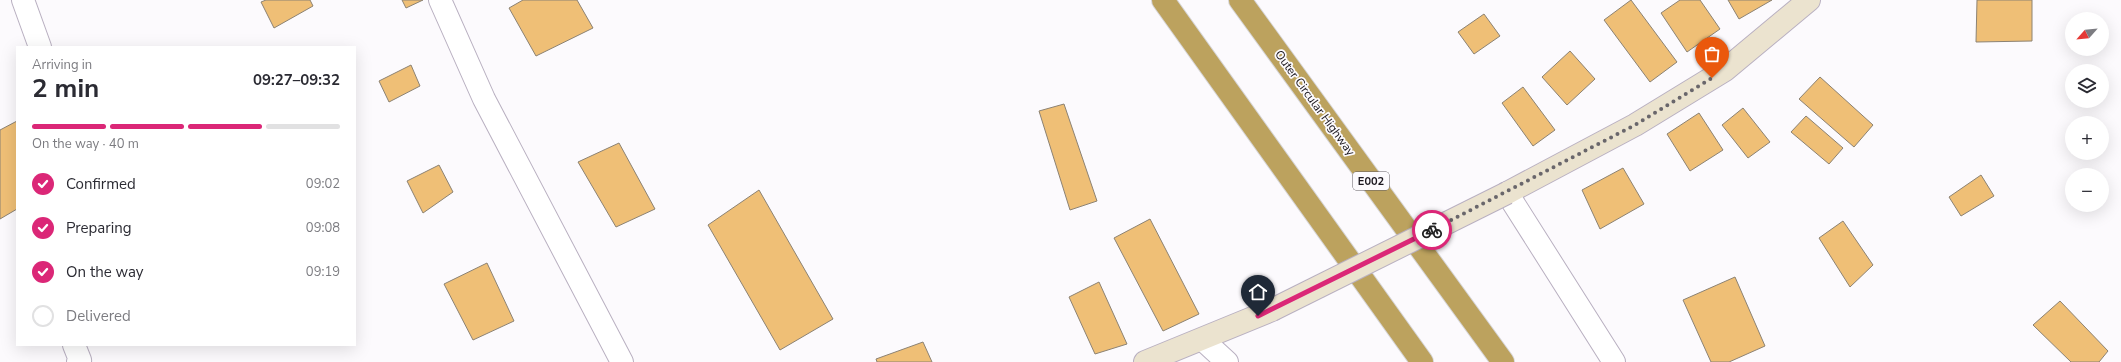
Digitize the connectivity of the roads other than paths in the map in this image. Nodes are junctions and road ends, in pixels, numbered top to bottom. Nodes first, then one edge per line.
1 (23, 0) edge
2 (440, 0) edge
3 (1164, 0) edge
4 (1240, 0) edge
5 (1809, 0) edge
6 (40, 46) edge
7 (1507, 193) junction
8 (1203, 340) junction
9 (74, 346) edge
10 (78, 362) edge
11 (622, 362) edge
12 (1145, 362) edge
13 (1227, 362) edge
14 (1422, 362) edge
15 (1503, 362) edge
16 (1614, 362) edge

1 - 6 street
2 - 11 street
3 - 14 highway
4 - 15 highway, Outer Circular Highway / E002
5 - 7 street
7 - 8 street, bridge
7 - 16 street
8 - 12 street
8 - 13 street
9 - 10 street

